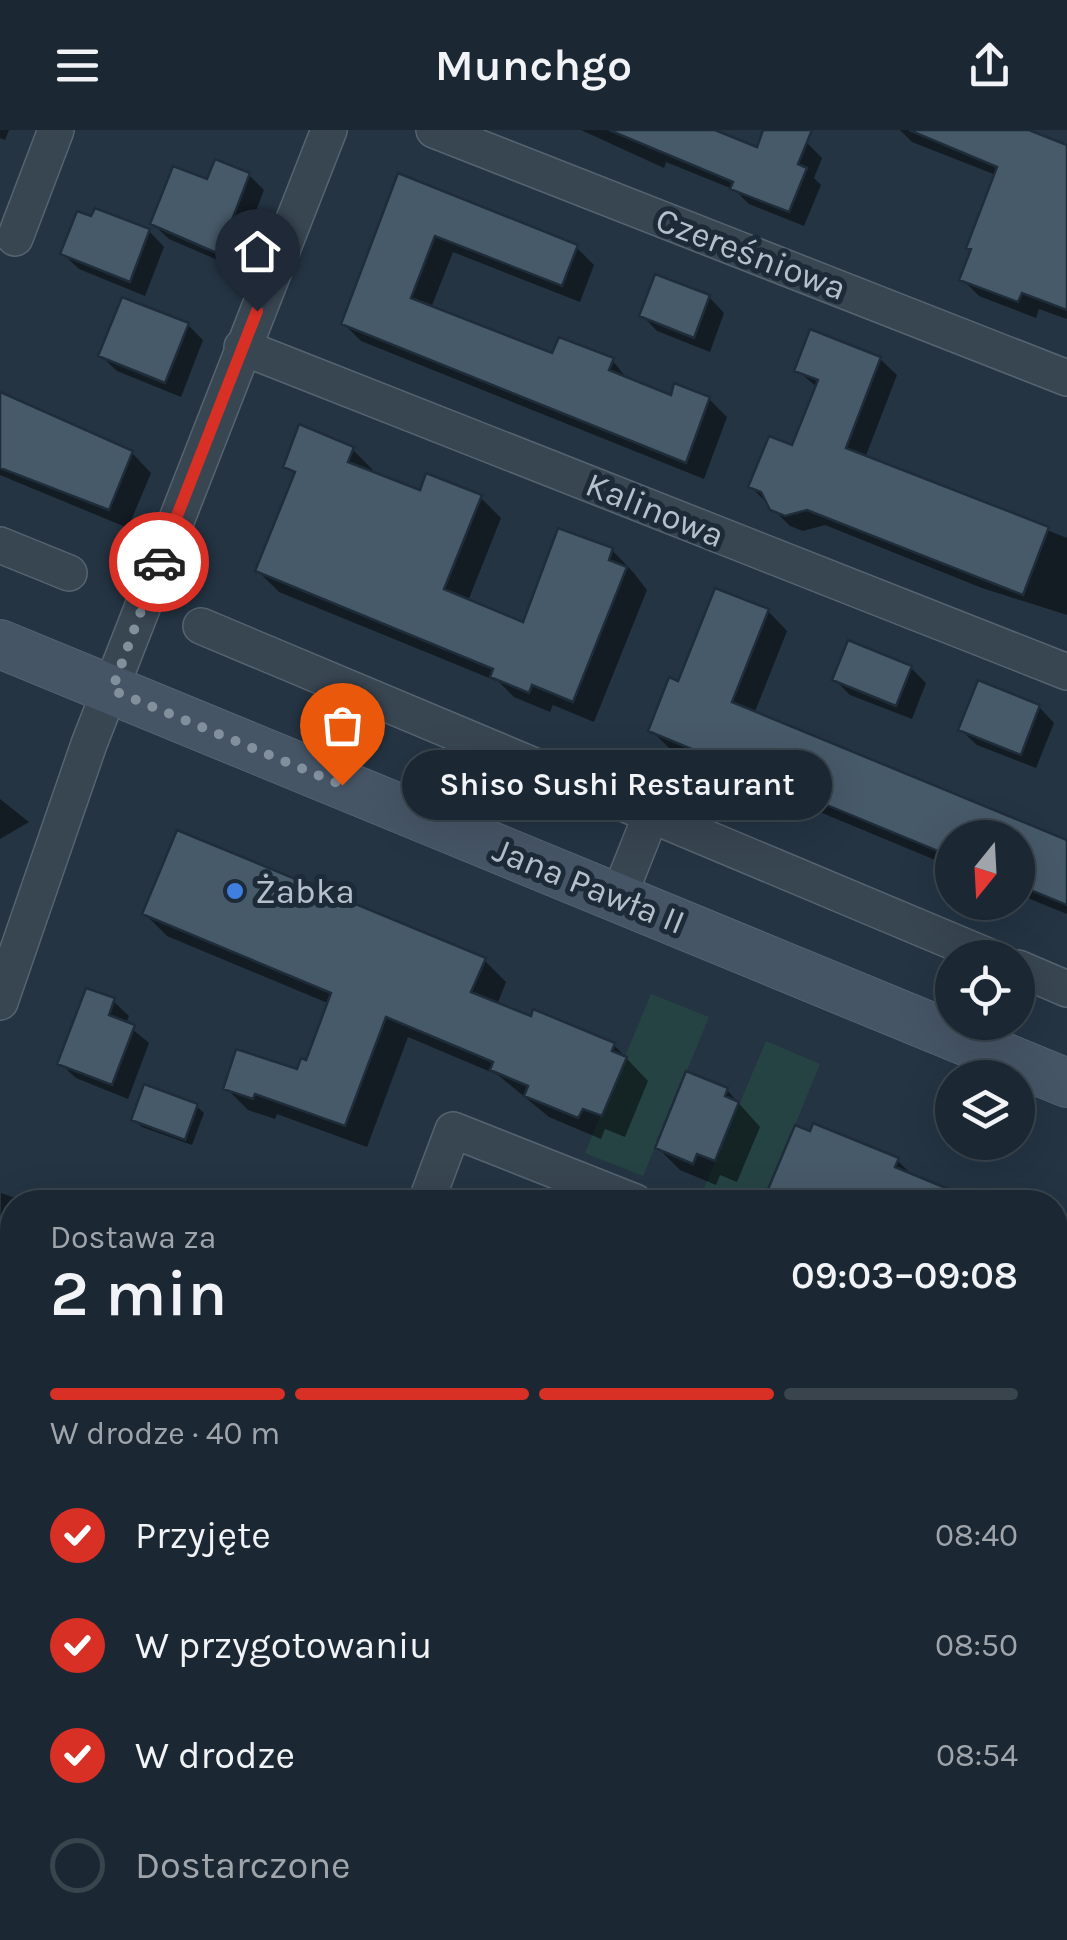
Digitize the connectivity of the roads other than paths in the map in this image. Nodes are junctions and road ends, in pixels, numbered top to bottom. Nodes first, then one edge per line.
1 (56, 130) edge
2 (329, 130) edge
3 (434, 130) edge
4 (15, 238) dead end
5 (242, 347) junction
6 (1067, 378) edge
7 (0, 545) edge
8 (69, 573) dead end
9 (201, 626) dead end
10 (0, 644) edge
11 (1067, 672) edge
12 (112, 690) junction
13 (651, 815) junction
14 (618, 898) junction
15 (949, 940) edge
16 (1035, 975) edge
17 (1067, 989) edge
18 (0, 1002) edge
19 (1067, 1082) edge
20 (430, 1190) edge
21 (605, 1190) edge

1 - 4 street
2 - 5 street
3 - 6 street, Czereśniowa
5 - 11 street, Kalinowa
5 - 12 street
7 - 8 street
9 - 13 street
10 - 12 street, Jana Pawła II
12 - 14 street, Jana Pawła II
12 - 18 street
13 - 14 street
13 - 15 street
14 - 19 street, Jana Pawła II
16 - 17 street
20 - 21 street

